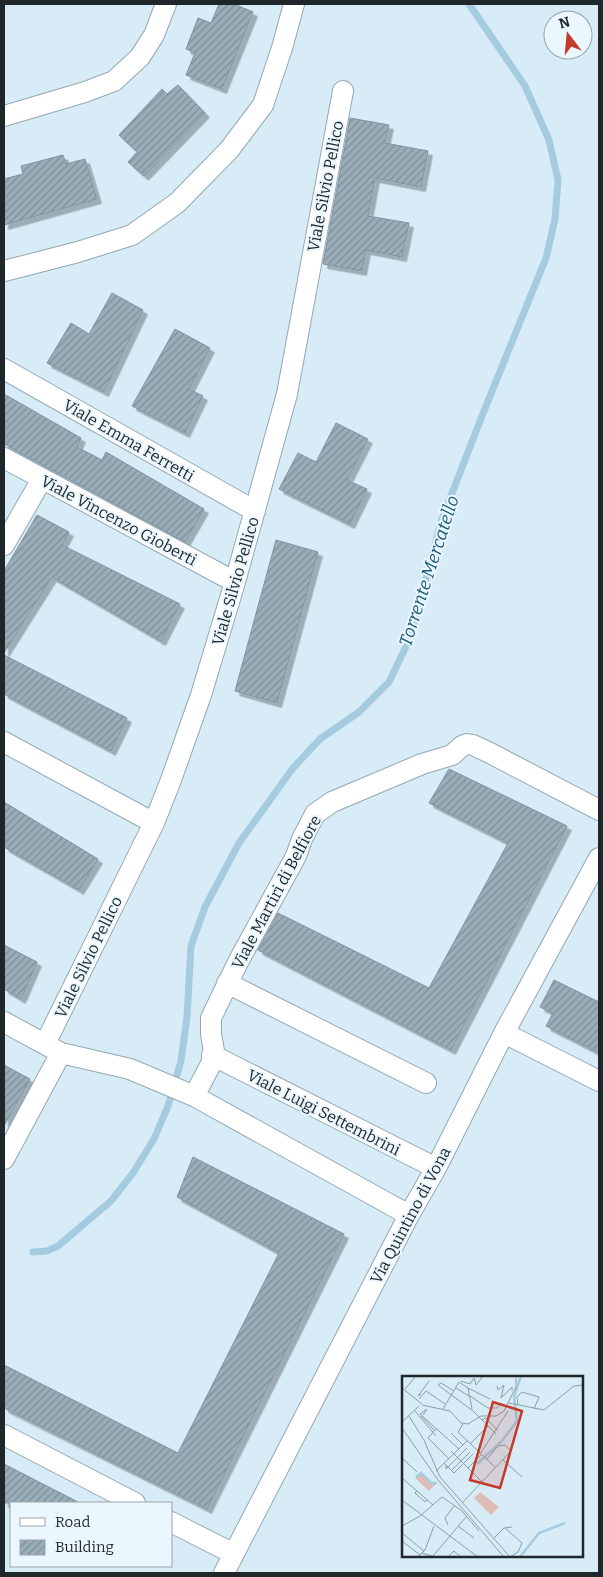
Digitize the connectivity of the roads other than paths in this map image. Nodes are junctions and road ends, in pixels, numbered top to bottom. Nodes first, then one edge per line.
1 (166, 4) edge
2 (294, 4) edge
3 (343, 91) dead end
4 (4, 116) edge
5 (4, 272) edge
6 (4, 369) edge
7 (4, 458) edge
8 (42, 479) junction
9 (255, 511) junction
10 (4, 545) edge
11 (235, 582) junction
12 (4, 742) edge
13 (599, 810) edge
14 (154, 823) junction
15 (599, 858) edge
16 (227, 983) junction
17 (4, 1022) edge
18 (504, 1033) junction
19 (53, 1048) junction
20 (212, 1056) junction
21 (599, 1081) edge
22 (426, 1084) dead end
23 (194, 1096) junction
24 (4, 1159) edge
25 (436, 1168) junction
26 (409, 1215) junction
27 (4, 1435) edge
28 (133, 1502) edge
29 (172, 1523) edge
30 (234, 1554) junction
31 (224, 1573) edge

1 - 4 street
2 - 5 street
3 - 9 street, Viale Silvio Pellico
6 - 9 street, Viale Emma Ferretti
7 - 8 street, Viale Vincenzo Gioberti
8 - 10 street
8 - 11 street, Viale Vincenzo Gioberti
9 - 11 street, Viale Silvio Pellico
11 - 14 street, Viale Silvio Pellico
12 - 14 street
13 - 16 street, Viale Martiri di Belfiore
14 - 19 street, Viale Silvio Pellico
15 - 18 street, Via Quintino di Vona
16 - 20 street, Viale Martiri di Belfiore
16 - 22 street, Viale Martiri di Belfiore
17 - 19 street
18 - 21 street
18 - 25 street, Via Quintino di Vona
19 - 23 street
19 - 24 street, Viale Silvio Pellico
20 - 23 street, Viale Martiri di Belfiore
20 - 25 street, Viale Luigi Settembrini
23 - 26 street
25 - 26 street, Via Quintino di Vona
26 - 30 street, Via Quintino di Vona
27 - 28 street
29 - 30 street
30 - 31 street, Via Quintino di Vona

